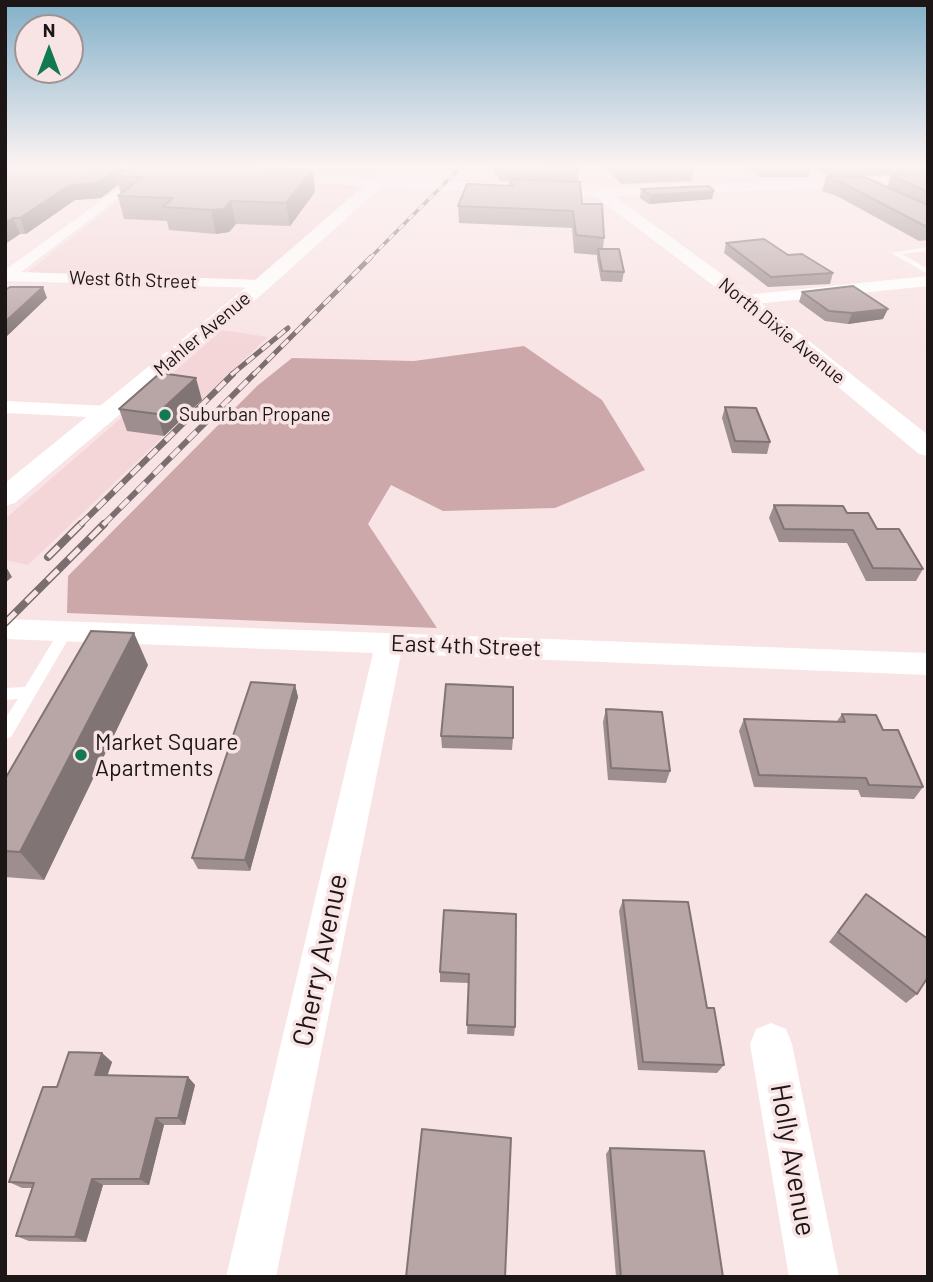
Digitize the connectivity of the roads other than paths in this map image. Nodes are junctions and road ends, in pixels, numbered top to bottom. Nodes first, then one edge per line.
1 (73, 227) edge
2 (327, 227) edge
3 (645, 227) edge
4 (928, 249) edge
5 (928, 272) edge
6 (6, 276) edge
7 (928, 281) edge
8 (261, 285) junction
9 (745, 300) junction
10 (5, 407) edge
11 (108, 412) junction
12 (928, 448) edge
13 (5, 497) edge
14 (5, 629) edge
15 (66, 631) junction
16 (389, 643) junction
17 (928, 664) edge
18 (29, 692) junction
19 (5, 694) edge
20 (5, 733) edge
21 (771, 1044) dead end
22 (251, 1277) edge
23 (814, 1277) edge

1 - 6 street
2 - 8 street, Mahler Avenue
3 - 9 street, North Dixie Avenue
4 - 5 lane
6 - 8 street, West 6th Street
7 - 9 street
8 - 11 street, Mahler Avenue
9 - 12 street, North Dixie Avenue
10 - 11 street
11 - 13 street, Mahler Avenue
14 - 15 street, East 4th Street
15 - 16 street, East 4th Street
15 - 18 lane
16 - 17 street, East 4th Street
16 - 22 street, Cherry Avenue
18 - 19 lane
18 - 20 lane
21 - 23 street, Holly Avenue

